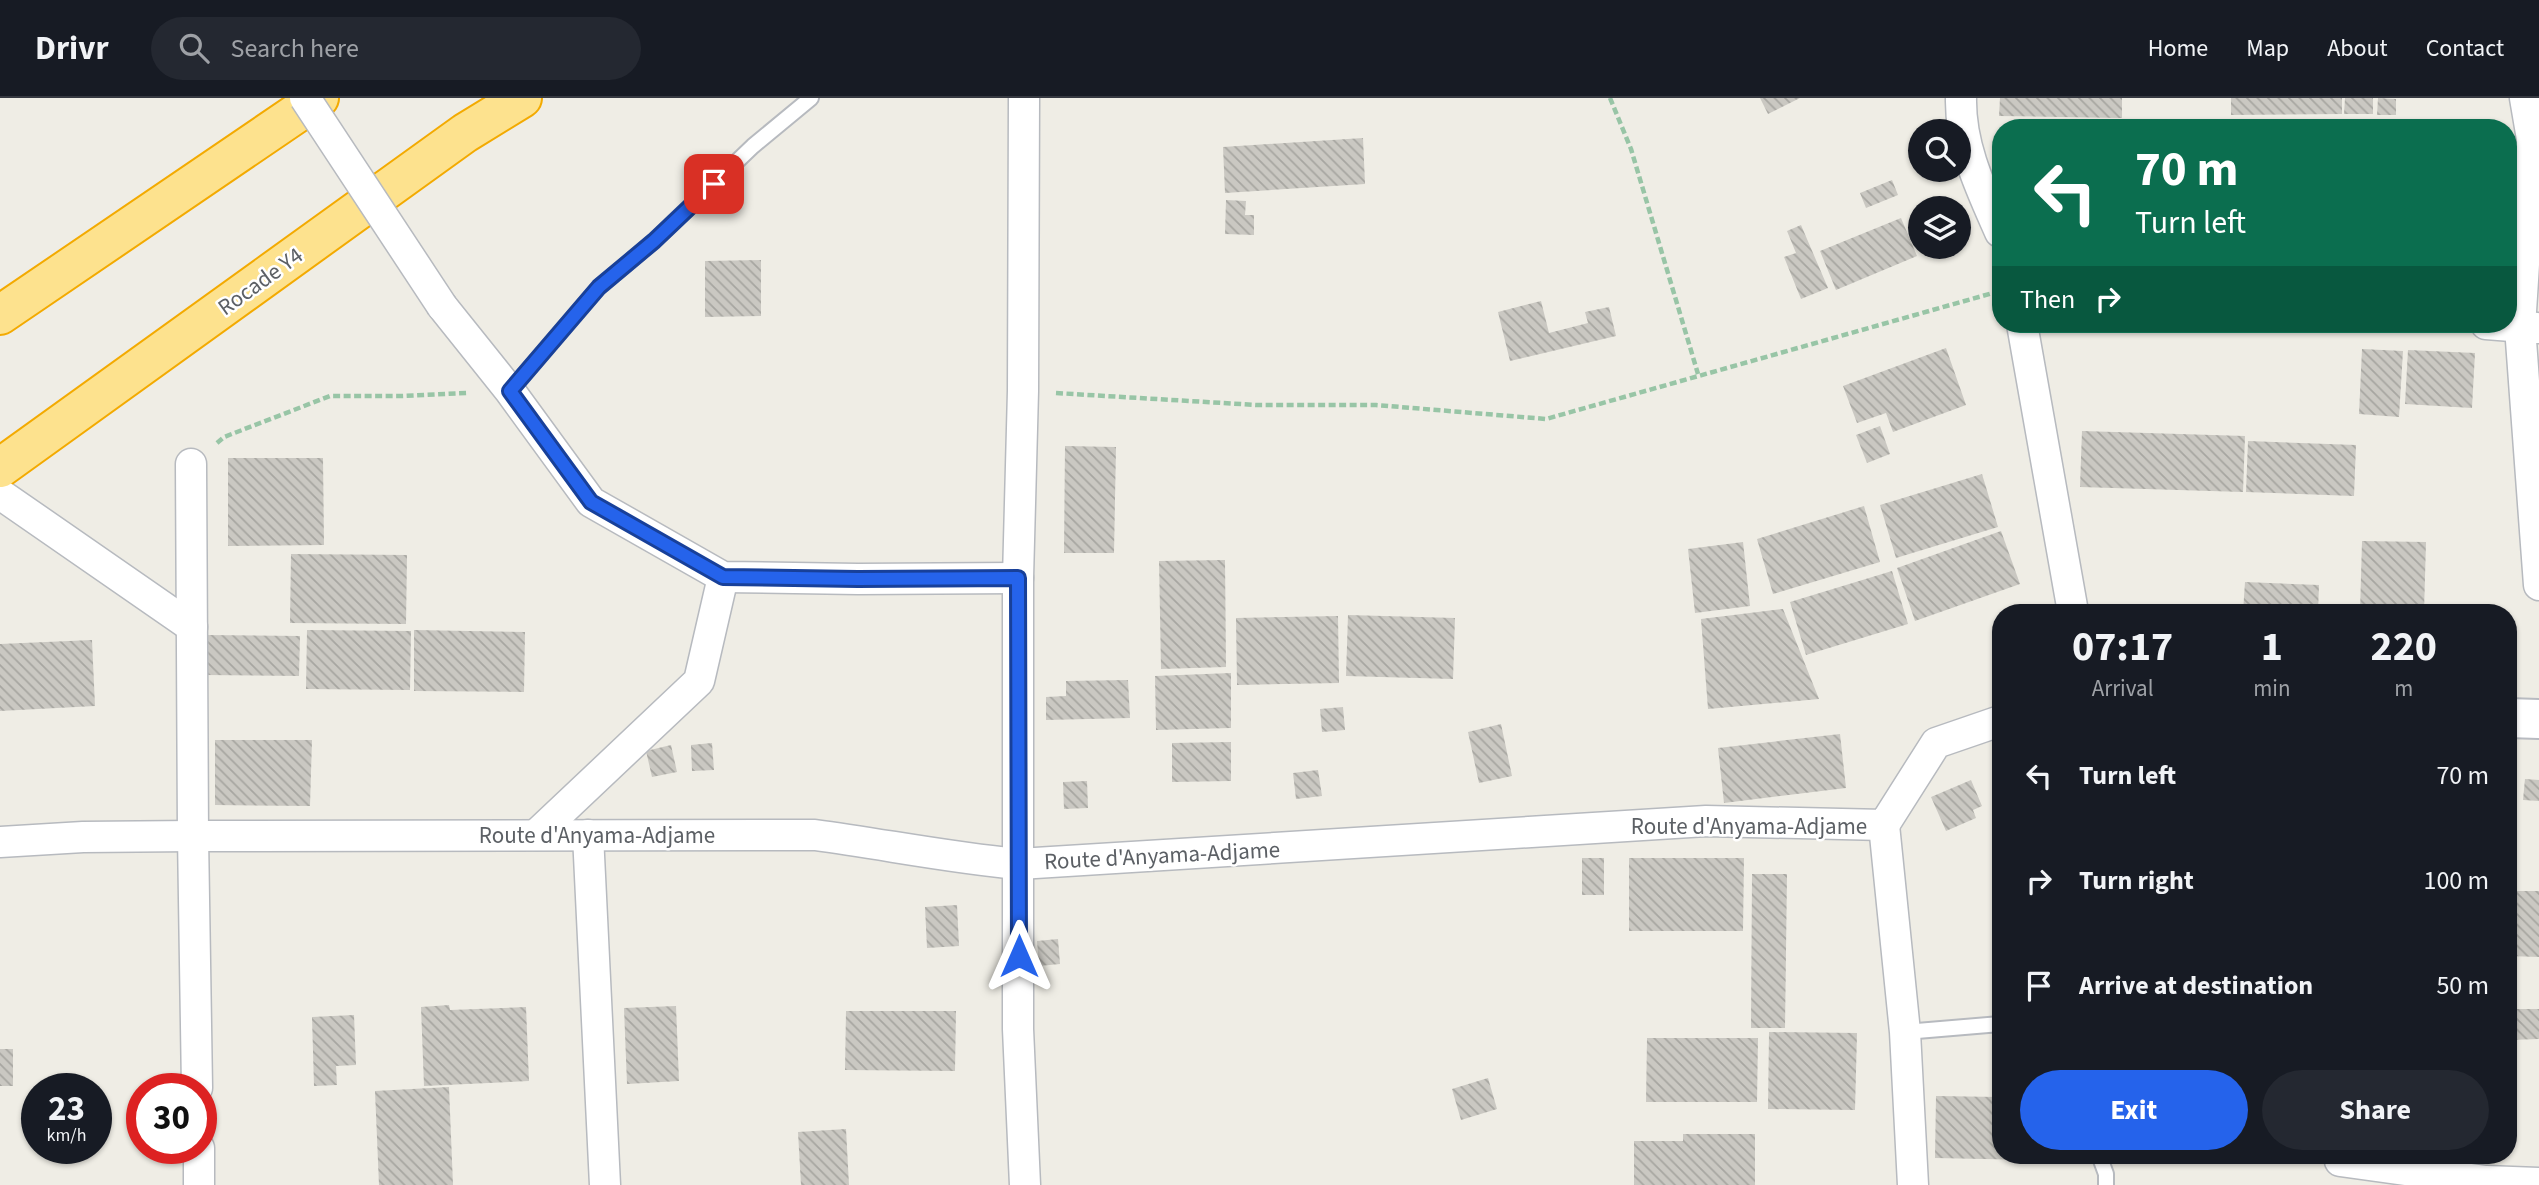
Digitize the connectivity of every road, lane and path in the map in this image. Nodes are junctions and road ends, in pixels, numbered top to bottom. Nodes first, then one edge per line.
1 (305, 98) edge
2 (319, 98) edge
3 (522, 98) edge
4 (811, 98) edge
5 (1024, 98) edge
6 (1610, 98) edge
7 (1961, 98) edge
8 (2525, 98) edge
9 (1992, 214) edge
10 (1992, 293) edge
11 (0, 315) edge
12 (2530, 328) edge
13 (2024, 333) edge
14 (1698, 374) junction
15 (510, 391) junction
16 (1023, 391) junction
17 (191, 464) joint
18 (0, 468) edge
19 (0, 494) edge
20 (723, 577) junction
21 (1018, 578) junction
22 (2539, 585) edge
23 (2072, 604) edge
24 (192, 627) junction
25 (2517, 718) edge
26 (2539, 719) edge
27 (1992, 724) edge
28 (1884, 825) junction
29 (192, 835) junction
30 (536, 835) junction
31 (588, 835) junction
32 (0, 842) edge
33 (1019, 864) junction
34 (1992, 1025) edge
35 (1905, 1032) junction
36 (197, 1073) edge
37 (198, 1164) edge
38 (2102, 1164) edge
39 (2360, 1164) edge
40 (2486, 1183) edge
41 (2539, 1183) edge
42 (199, 1185) edge
43 (605, 1185) edge
44 (1024, 1185) edge
45 (1913, 1185) edge
46 (2106, 1185) edge

1 - 15 street, bridge
2 - 11 highway
3 - 18 highway, Rocade Y4
4 - 15 lane
5 - 16 street
6 - 14 path
7 - 9 street
8 - 12 street
10 - 14 path
12 - 22 street
13 - 23 street
14 - 16 path
15 - 17 path
15 - 20 street
16 - 21 street
17 - 24 street
19 - 24 street
20 - 21 street
20 - 30 street
21 - 33 street
24 - 29 street
25 - 26 street
27 - 28 street, Route d'Anyama-Adjame
28 - 33 street, Route d'Anyama-Adjame
28 - 35 street
29 - 30 street, Route d'Anyama-Adjame
29 - 32 street, Route d'Anyama-Adjame
29 - 36 street
30 - 31 street, Route d'Anyama-Adjame
31 - 33 street, Route d'Anyama-Adjame
31 - 43 street
33 - 44 street
34 - 35 lane
35 - 45 street
37 - 42 street
38 - 46 lane
39 - 40 street
40 - 41 street

